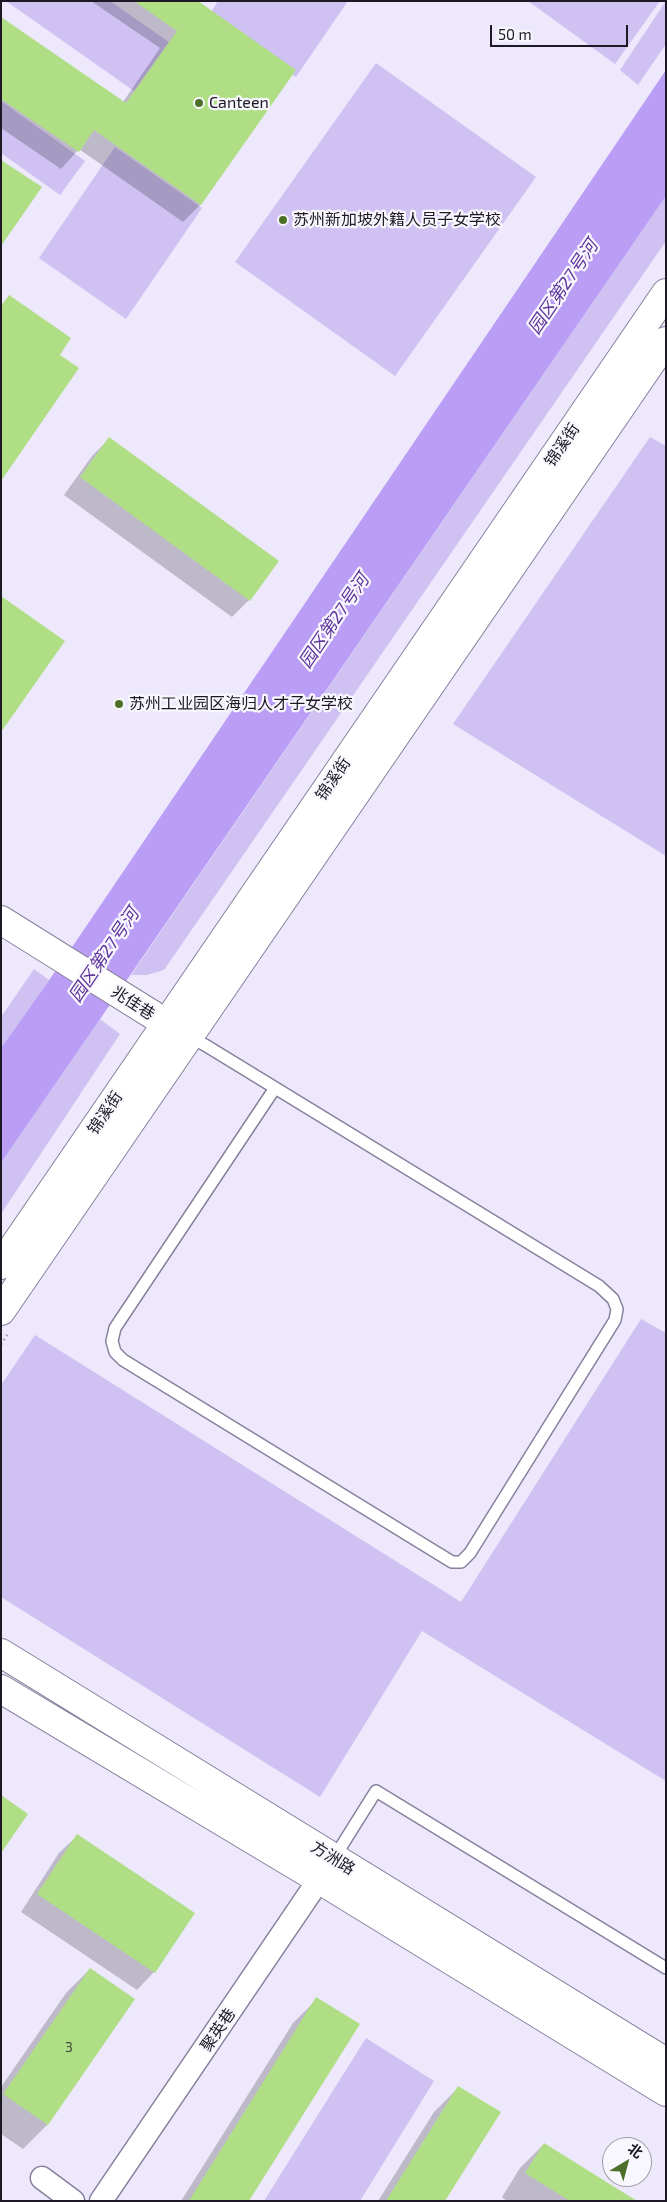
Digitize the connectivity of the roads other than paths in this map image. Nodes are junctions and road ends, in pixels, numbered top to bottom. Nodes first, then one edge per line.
1 (666, 293) edge
2 (666, 341) edge
3 (1, 920) edge
4 (166, 1024) junction
5 (189, 1037) junction
6 (275, 1088) junction
7 (1, 1265) edge
8 (1, 1311) edge
9 (1, 1653) edge
10 (1, 1689) edge
11 (327, 1869) junction
12 (666, 1968) edge
13 (666, 2062) edge
14 (666, 2092) edge
15 (42, 2178) dead end
16 (74, 2201) edge
17 (101, 2201) edge

1 - 4 main road, 锦溪街
2 - 5 main road, 锦溪街
3 - 4 main road, 兆佳巷
4 - 5 main road, 兆佳巷
4 - 7 main road, 锦溪街
5 - 6 lane
5 - 8 main road, 锦溪街
6 - 6 lane
9 - 11 main road, 方洲路
10 - 11 main road, 方洲路
11 - 12 lane
11 - 13 main road, 方洲路
11 - 14 main road, 方洲路
11 - 17 street, 聚英巷
15 - 16 street

